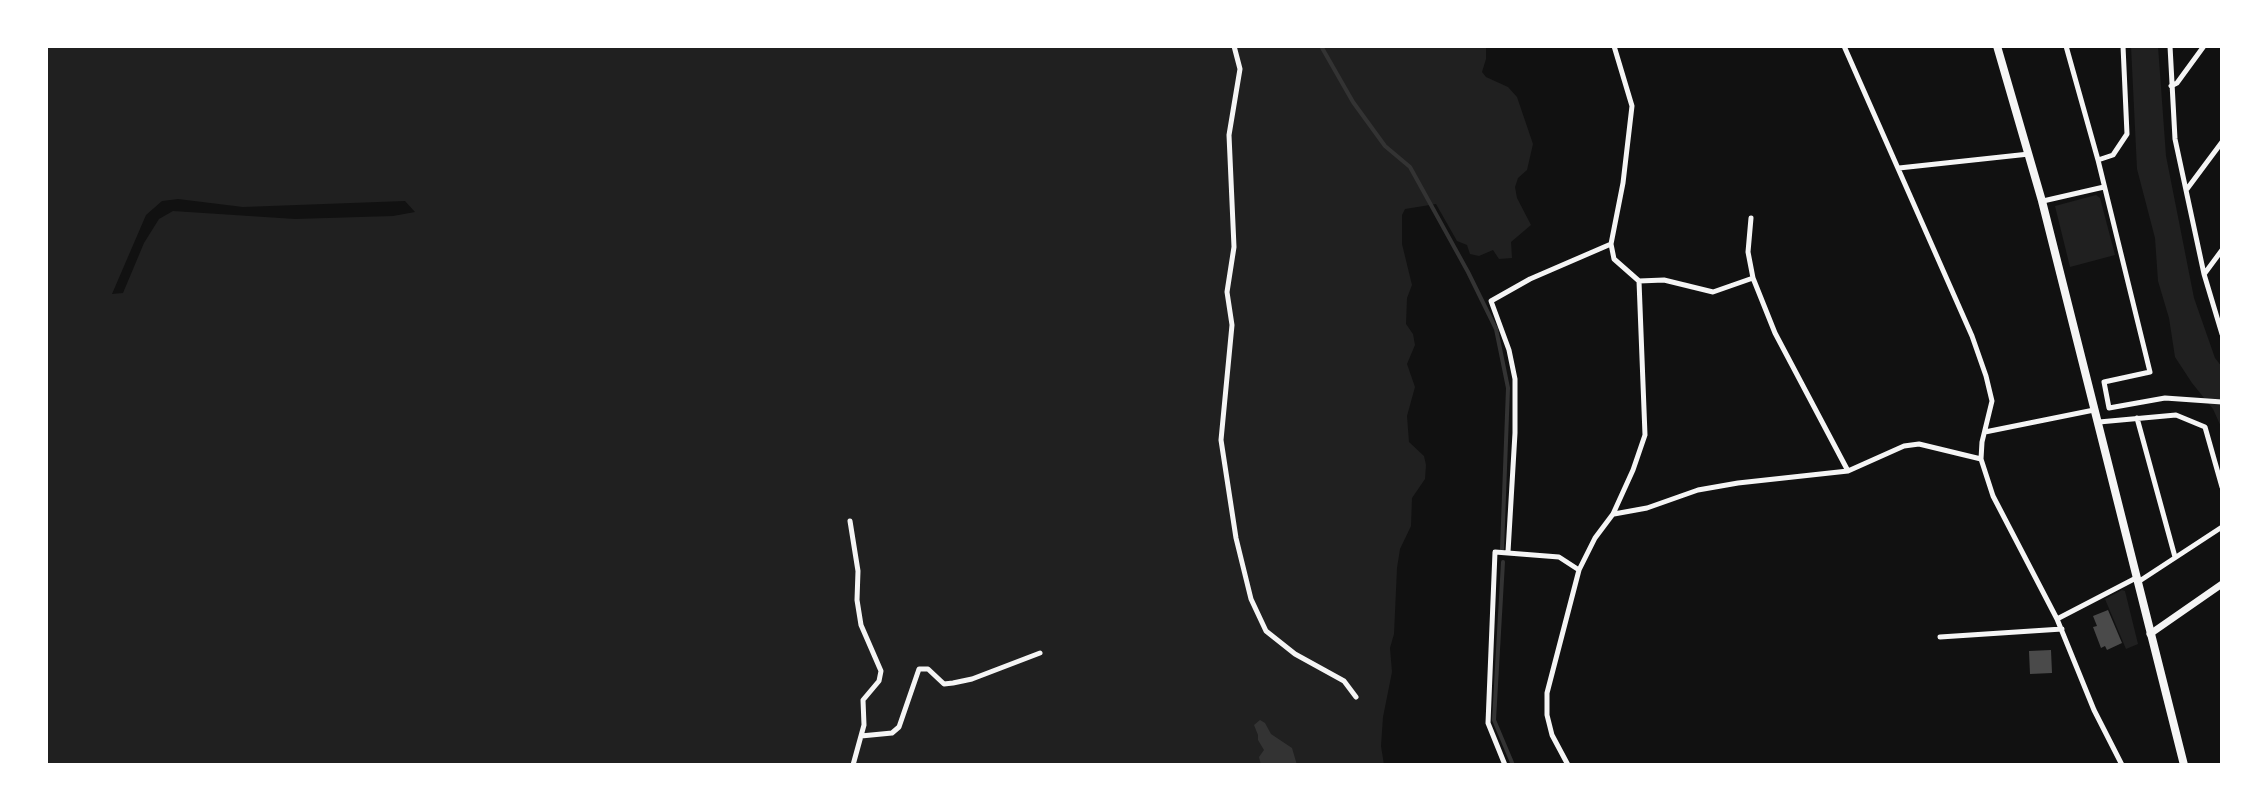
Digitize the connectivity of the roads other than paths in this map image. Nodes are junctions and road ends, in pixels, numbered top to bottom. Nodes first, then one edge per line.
1 (1234, 46) edge
2 (1614, 46) edge
3 (1844, 46) edge
4 (1997, 46) edge
5 (2066, 46) edge
6 (2123, 46) edge
7 (2170, 46) edge
8 (2204, 46) edge
9 (2171, 86) junction
10 (2222, 142) edge
11 (2029, 154) junction
12 (2098, 160) junction
13 (1899, 168) junction
14 (2104, 187) junction
15 (2186, 190) junction
16 (2042, 201) junction
17 (1751, 218) dead end
18 (1611, 244) junction
19 (2222, 250) edge
20 (2204, 274) junction
21 (1753, 278) junction
22 (1639, 281) junction
23 (2222, 334) edge
24 (2222, 402) edge
25 (2094, 410) junction
26 (2137, 418) junction
27 (2097, 422) junction
28 (1985, 432) junction
29 (1981, 459) junction
30 (1848, 471) junction
31 (2222, 487) edge
32 (1613, 514) junction
33 (850, 521) dead end
34 (2222, 527) edge
35 (1508, 552) junction
36 (2175, 557) junction
37 (1579, 570) junction
38 (2136, 580) junction
39 (2222, 584) edge
40 (2057, 619) junction
41 (2062, 629) junction
42 (2150, 634) junction
43 (1940, 637) dead end
44 (1040, 653) dead end
45 (1356, 697) dead end
46 (861, 736) junction
47 (853, 765) edge
48 (1505, 765) edge
49 (1568, 765) edge
50 (2122, 765) edge
51 (2184, 765) edge

1 - 45 street
2 - 18 street
3 - 13 street
4 - 11 main road
5 - 12 street
6 - 12 street
7 - 9 street
8 - 9 street
9 - 15 street
10 - 15 street
11 - 13 street
11 - 16 main road
12 - 14 street
13 - 28 street
14 - 16 street
14 - 24 street
15 - 20 street
16 - 25 main road
17 - 21 street
18 - 22 street
18 - 35 street
19 - 20 street
20 - 23 street
21 - 22 street
21 - 30 street
22 - 32 street
25 - 27 main road
25 - 28 street
26 - 27 street
26 - 31 street
26 - 36 street
27 - 38 main road
28 - 29 street
29 - 30 street
29 - 40 street
30 - 32 street
32 - 37 street
33 - 46 street
34 - 36 street
35 - 37 street
35 - 48 street
36 - 38 street
37 - 49 street
38 - 40 street
38 - 42 main road
39 - 42 street
40 - 41 street
41 - 43 street
41 - 50 street
42 - 51 main road
44 - 46 street
46 - 47 street

